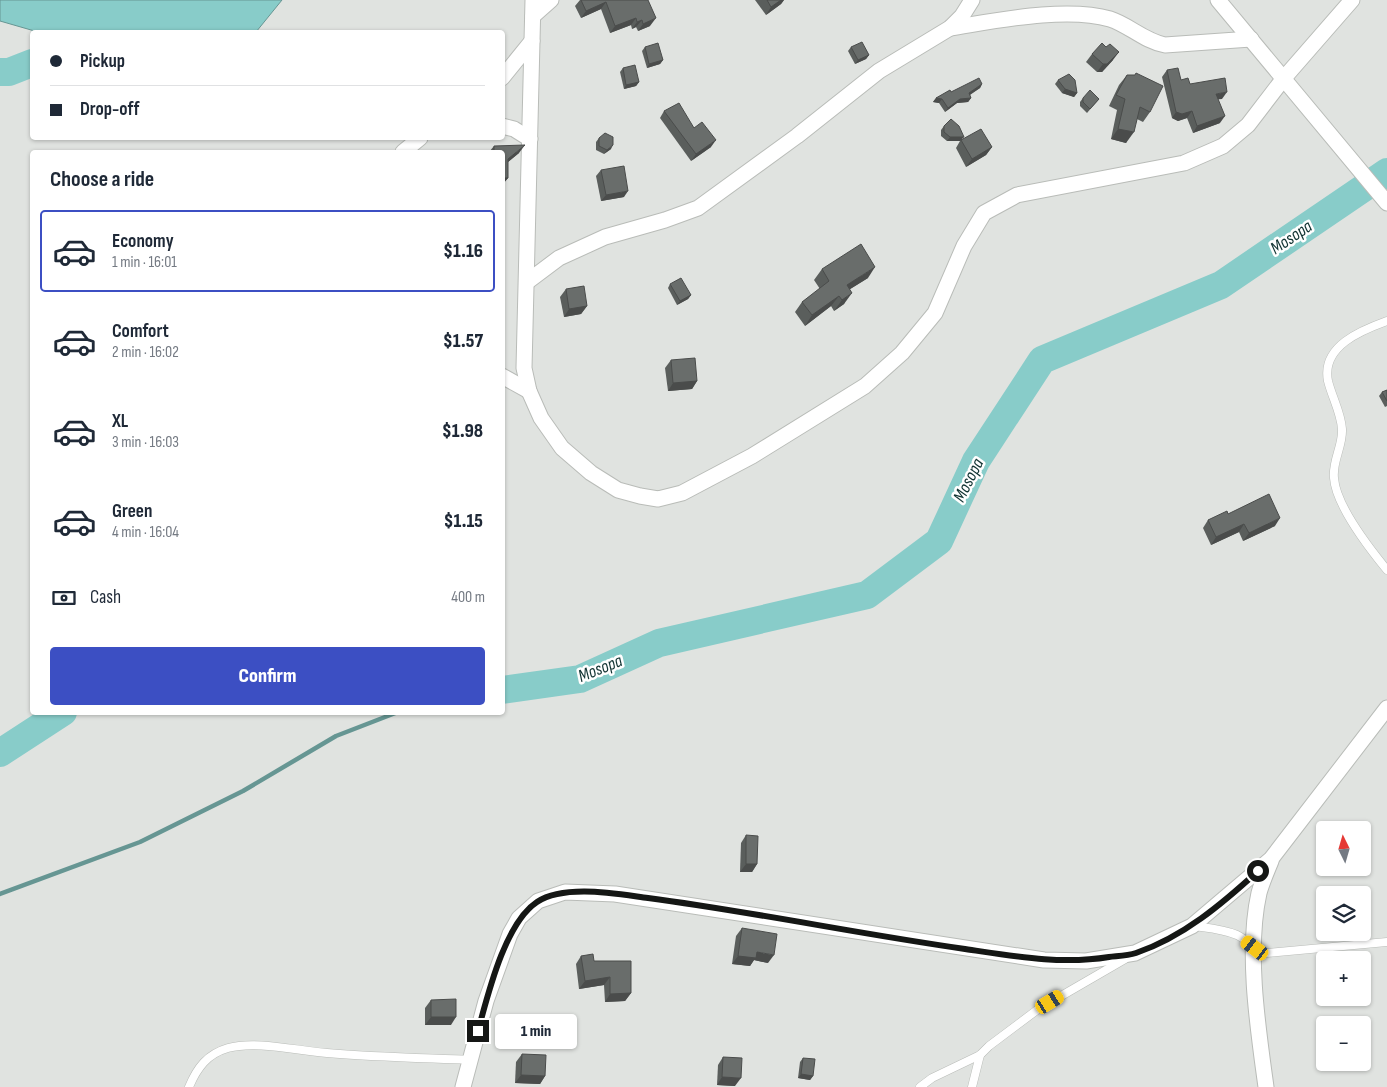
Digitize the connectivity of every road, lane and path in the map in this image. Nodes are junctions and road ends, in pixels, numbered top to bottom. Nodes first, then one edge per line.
1 (533, 0) edge
2 (551, 0) edge
3 (972, 0) edge
4 (1218, 0) edge
5 (1352, 0) edge
6 (533, 16) junction
7 (950, 28) junction
8 (1251, 38) junction
9 (532, 41) junction
10 (505, 74) edge
11 (1284, 78) junction
12 (505, 127) edge
13 (530, 139) junction
14 (417, 140) edge
15 (405, 150) edge
16 (1387, 203) edge
17 (526, 282) junction
18 (1387, 321) edge
19 (505, 378) edge
20 (528, 390) junction
21 (1387, 570) edge
22 (1387, 708) edge
23 (1271, 859) junction
24 (1192, 926) junction
25 (1387, 942) edge
26 (1255, 948) junction
27 (1135, 954) junction
28 (980, 1055) junction
29 (469, 1060) junction
30 (189, 1087) edge
31 (463, 1087) edge
32 (920, 1087) edge
33 (972, 1087) edge
34 (1266, 1087) edge

1 - 6 street
2 - 6 street
3 - 7 street
4 - 8 street
5 - 11 street
6 - 9 street
7 - 8 street
7 - 17 street
8 - 11 street
9 - 10 street
9 - 13 street
11 - 16 street
11 - 20 street
12 - 13 street
13 - 17 street
14 - 15 street
17 - 20 street
18 - 21 lane
19 - 20 street
22 - 23 street
23 - 24 street
23 - 26 street
24 - 26 lane
24 - 27 street
25 - 26 lane
26 - 34 street
27 - 28 lane
27 - 29 street
28 - 32 lane
28 - 33 lane
29 - 30 lane
29 - 31 street

